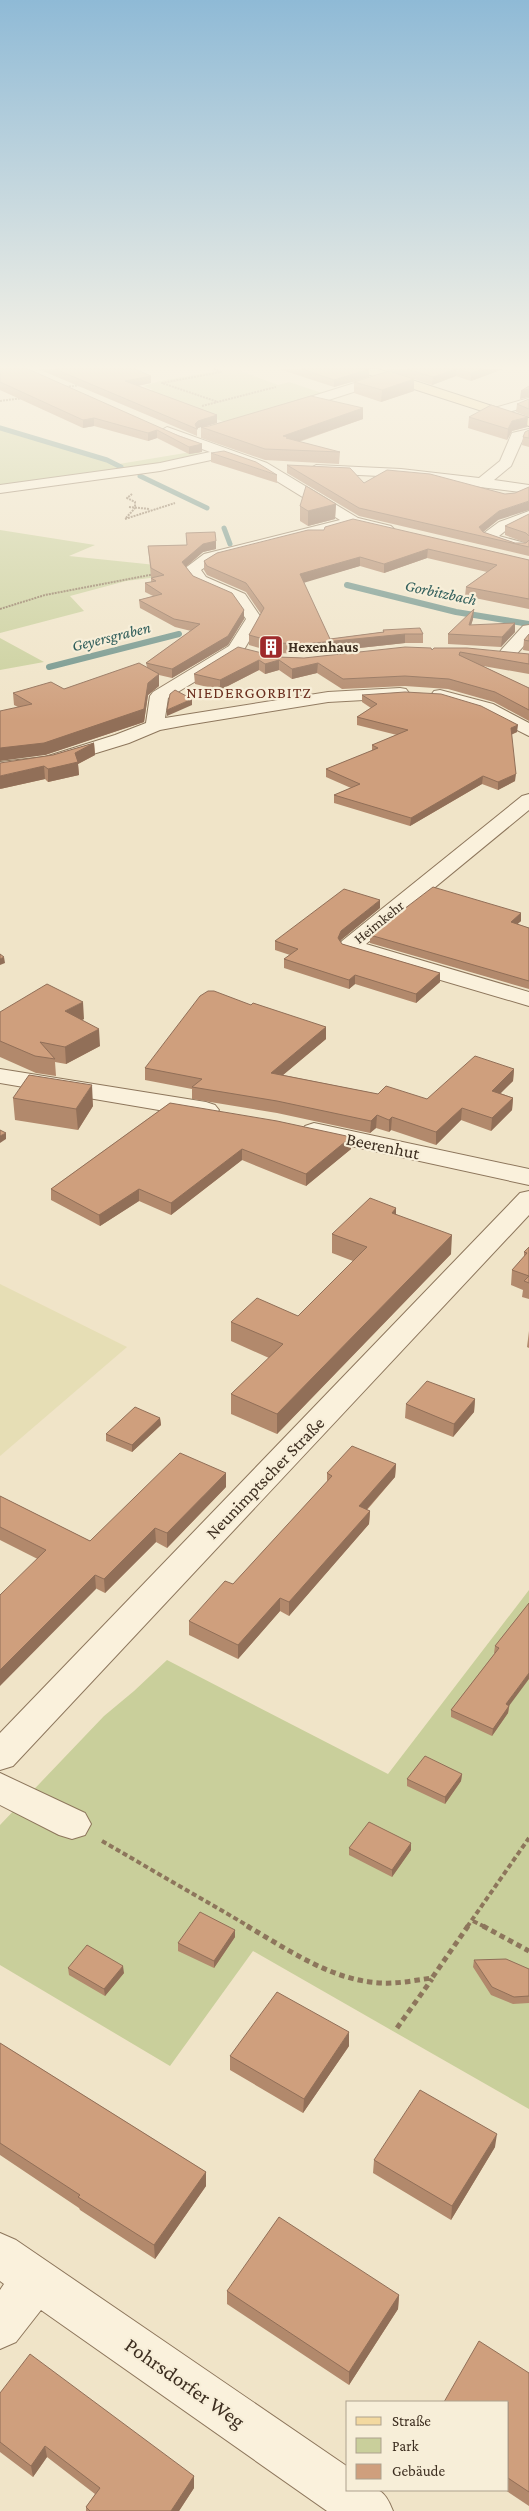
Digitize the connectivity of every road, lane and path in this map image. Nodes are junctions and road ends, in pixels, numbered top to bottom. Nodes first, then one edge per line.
1 (21, 486) edge
2 (295, 486) edge
3 (512, 486) edge
4 (529, 488) edge
5 (0, 489) edge
6 (130, 496) dead end
7 (175, 503) dead end
8 (128, 507) dead end
9 (135, 508) junction
10 (153, 510) junction
11 (529, 515) edge
12 (353, 521) junction
13 (400, 532) edge
14 (529, 549) edge
15 (492, 554) edge
16 (529, 562) edge
17 (192, 569) junction
18 (0, 609) edge
19 (529, 630) edge
20 (236, 648) junction
21 (253, 653) edge
22 (529, 657) edge
23 (155, 726) junction
24 (529, 730) edge
25 (0, 768) edge
26 (529, 800) edge
27 (529, 999) edge
28 (2, 1077) edge
29 (228, 1114) edge
30 (296, 1127) edge
31 (529, 1178) edge
32 (529, 1199) edge
33 (0, 1756) edge
34 (0, 1788) edge
35 (72, 1824) joint
36 (529, 1838) edge
37 (473, 1921) junction
38 (529, 1951) edge
39 (432, 1978) junction
40 (396, 2028) dead end
41 (18, 2268) edge
42 (0, 2326) edge
43 (369, 2511) edge

1 - 5 street
2 - 12 street
3 - 4 street
6 - 9 path
7 - 10 path
8 - 9 path
9 - 10 path
9 - 10 path
11 - 14 street
12 - 13 street
12 - 17 street
15 - 16 street
17 - 18 path
17 - 20 street
19 - 22 street
20 - 21 street
20 - 23 street
23 - 24 street
23 - 25 street
26 - 27 street, Heimkehr
28 - 29 street
30 - 31 street, Beerenhut
32 - 33 street, Neunimptscher Straße
34 - 35 street
35 - 39 path
36 - 37 path
37 - 38 path
37 - 39 path
39 - 40 path
41 - 42 street
41 - 43 street, Pohrsdorfer Weg

